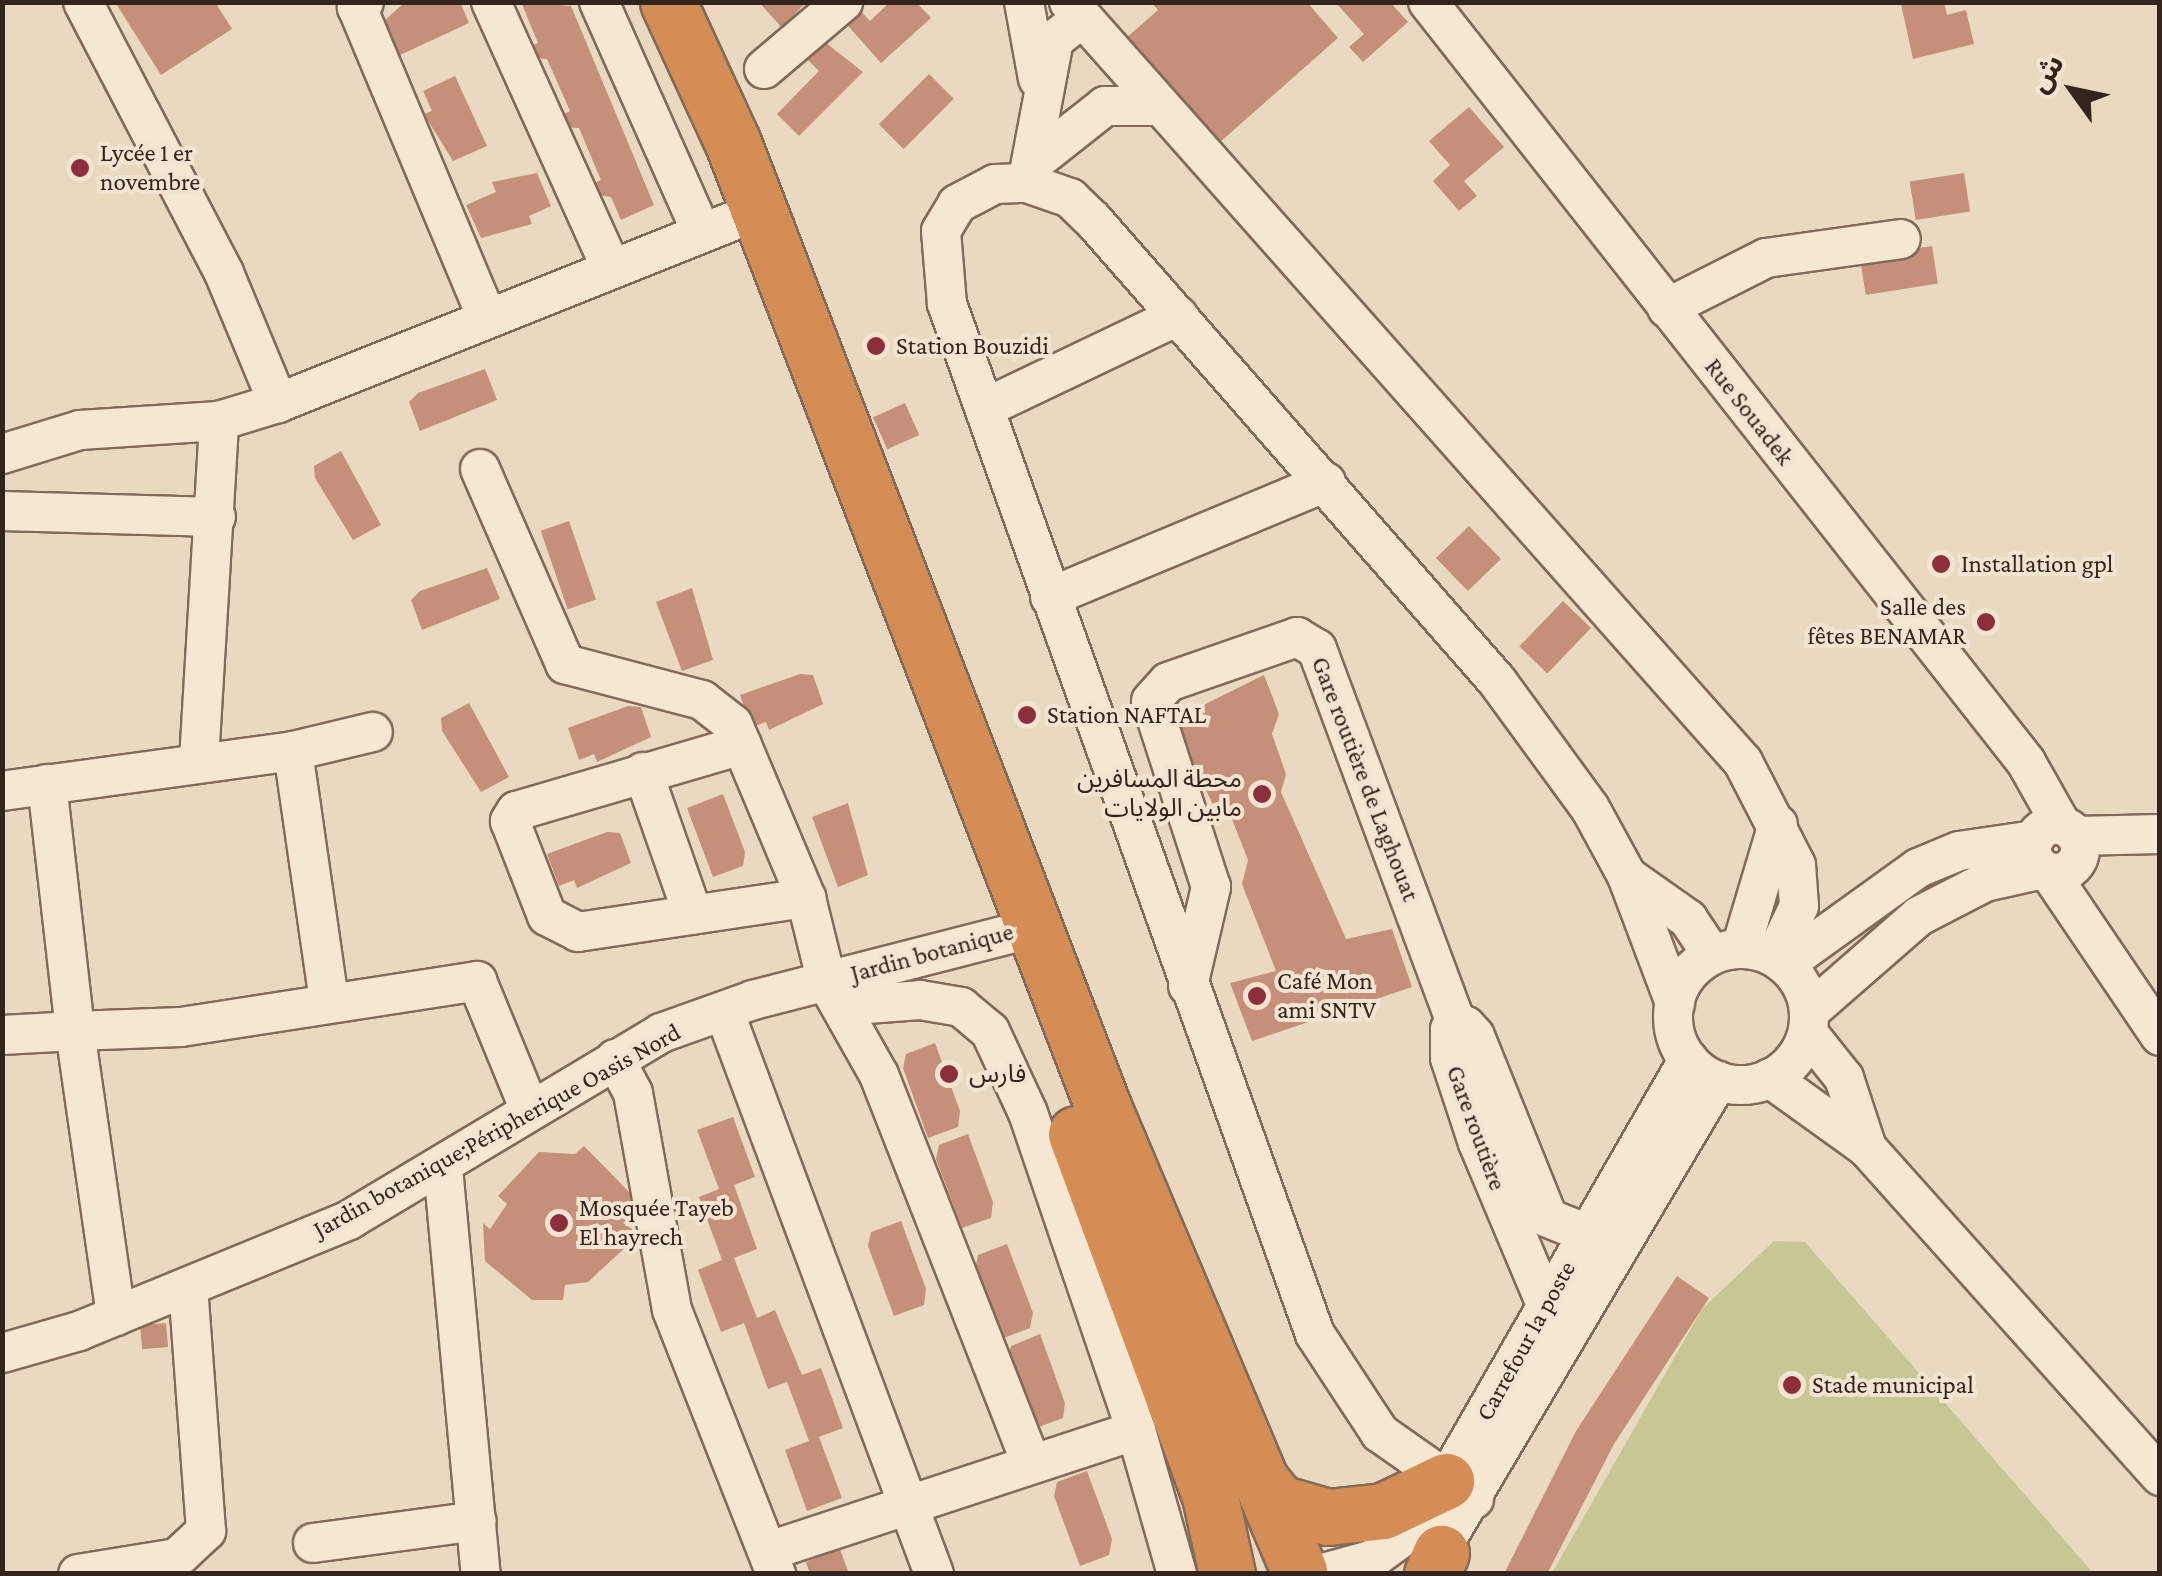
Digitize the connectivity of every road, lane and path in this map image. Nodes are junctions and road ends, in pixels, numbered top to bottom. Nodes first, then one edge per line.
1 (83, 2) edge
2 (491, 2) edge
3 (599, 2) edge
4 (628, 2) edge
5 (668, 2) edge
6 (843, 2) edge
7 (1024, 2) edge
8 (1428, 2) edge
9 (358, 4) edge
10 (1087, 23) edge
11 (764, 70) dead end
12 (1041, 92) junction
13 (1158, 106) junction
14 (1072, 133) junction
15 (1033, 171) junction
16 (716, 228) junction
17 (1901, 238) dead end
18 (610, 266) junction
19 (1666, 308) junction
20 (1178, 316) junction
21 (487, 318) junction
22 (278, 404) junction
23 (985, 408) junction
24 (219, 421) junction
25 (2, 454) edge
26 (480, 469) dead end
27 (1326, 482) junction
28 (2, 511) edge
29 (216, 516) junction
30 (1050, 597) junction
31 (373, 732) dead end
32 (742, 745) junction
33 (293, 751) junction
34 (199, 761) junction
35 (643, 772) junction
36 (47, 784) junction
37 (2, 791) edge
38 (2147, 834) edge
39 (2063, 857) junction
40 (1627, 876) junction
41 (806, 898) junction
42 (693, 915) junction
43 (1021, 928) junction
44 (1753, 956) junction
45 (1188, 986) junction
46 (834, 994) junction
47 (328, 1001) junction
48 (1674, 1002) junction
49 (724, 1010) junction
50 (1808, 1022) junction
51 (1457, 1025) junction
52 (74, 1031) junction
53 (2, 1036) edge
54 (2160, 1036) edge
55 (614, 1059) junction
56 (1703, 1070) junction
57 (1770, 1078) junction
58 (530, 1110) junction
59 (1867, 1148) junction
60 (443, 1168) junction
61 (1585, 1233) junction
62 (188, 1288) junction
63 (1547, 1307) junction
64 (116, 1316) junction
65 (2, 1353) edge
66 (1136, 1430) junction
67 (1030, 1460) junction
68 (1246, 1460) junction
69 (2160, 1476) edge
70 (1460, 1490) junction
71 (908, 1504) junction
72 (477, 1522) junction
73 (313, 1543) dead end
74 (191, 1562) edge
75 (773, 1562) edge
76 (1433, 1567) edge
77 (1296, 1573) edge
78 (78, 1574) edge
79 (481, 1574) edge
80 (934, 1574) edge
81 (1177, 1574) edge
82 (1228, 1574) edge

1 - 22 street
2 - 18 street
3 - 16 street
4 - 16 highway
5 - 43 highway
6 - 11 street
7 - 12 street
8 - 19 street, Rue Souadek
9 - 21 street
10 - 12 street
10 - 13 street
10 - 14 street
12 - 15 street
13 - 14 street
13 - 44 street
14 - 15 street
15 - 20 street
15 - 23 street
16 - 18 street
16 - 43 highway
17 - 19 street
18 - 21 street
19 - 39 street, Rue Souadek
20 - 23 street
20 - 27 street
21 - 22 street
22 - 24 street
23 - 30 street
24 - 25 street
24 - 29 street
26 - 32 street
27 - 30 street
27 - 40 street
28 - 29 street
29 - 34 street
30 - 45 street
31 - 33 street
32 - 35 street
32 - 41 street
33 - 34 street
33 - 47 street
34 - 36 street
35 - 42 street
35 - 42 street
36 - 37 street
36 - 52 street
38 - 39 street
39 - 44 street
39 - 50 street
39 - 54 street, Rue Souadek
40 - 44 street
40 - 48 street
41 - 42 street
41 - 46 street
43 - 46 street, Jardin botanique
43 - 68 highway
43 - 82 highway
44 - 48 street
44 - 50 street
45 - 51 street, Gare routière de Laghouat
45 - 70 street
46 - 49 street, Jardin botanique;Péripherique Oasis Nord
46 - 66 street
46 - 67 street
47 - 52 street
47 - 58 street
48 - 56 street
49 - 55 street, Jardin botanique;Péripherique Oasis Nord
49 - 71 street
50 - 57 street
50 - 59 street
51 - 61 street, Gare routière
51 - 63 street, Gare routière
52 - 53 street
52 - 64 street
55 - 58 street, Jardin botanique;Péripherique Oasis Nord
55 - 75 street
56 - 57 street
56 - 61 street, Carrefour la poste
56 - 70 street, Carrefour la poste
57 - 59 street
58 - 60 street, Jardin botanique;Péripherique Oasis Nord
59 - 69 street
60 - 62 street, Jardin botanique;Péripherique Oasis Nord
60 - 72 street
61 - 63 street, Carrefour la poste
62 - 64 street, Jardin botanique;Péripherique Oasis Nord
62 - 74 street
63 - 70 street, Carrefour la poste
64 - 65 street, Jardin botanique;Péripherique Oasis Nord
66 - 67 street
66 - 81 street
67 - 71 street
68 - 70 highway
68 - 77 highway
70 - 76 street, Carrefour la poste
70 - 77 street, Carrefour la poste
71 - 75 street
71 - 80 street
72 - 73 street
72 - 79 street
74 - 78 street

